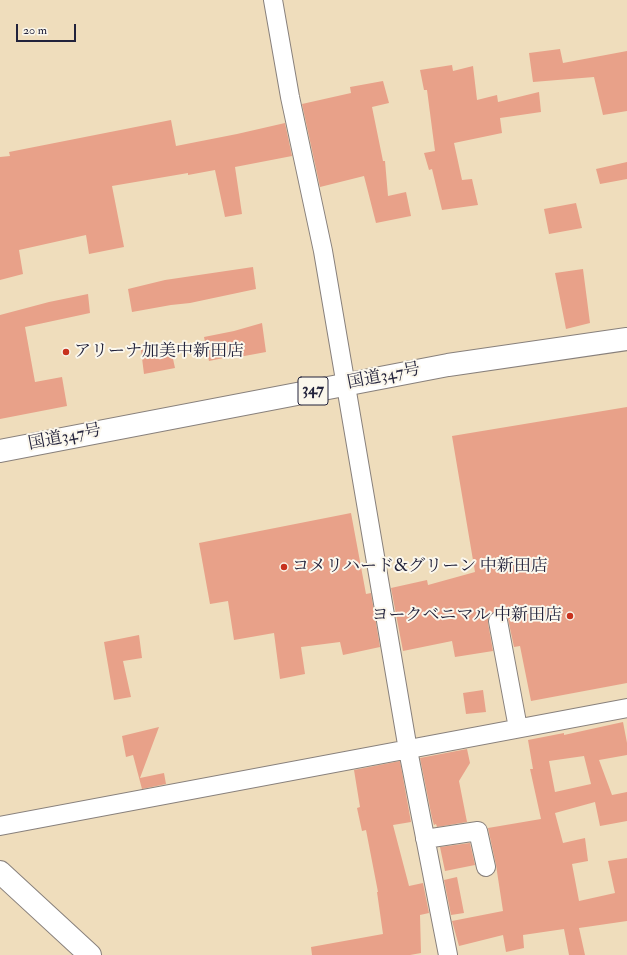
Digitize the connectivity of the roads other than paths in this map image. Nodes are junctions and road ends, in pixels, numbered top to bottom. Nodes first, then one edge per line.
1 (273, 0) edge
2 (627, 339) edge
3 (345, 385) junction
4 (0, 451) edge
5 (498, 621) dead end
6 (627, 708) edge
7 (518, 728) junction
8 (408, 750) junction
9 (0, 826) edge
10 (425, 840) junction
11 (486, 867) dead end
12 (0, 872) edge
13 (90, 955) edge
14 (448, 955) edge

1 - 3 street
2 - 3 main road, 国道347号 / 347
3 - 4 main road, 国道347号 / 347
3 - 8 street
5 - 7 street
6 - 7 street
7 - 8 street
8 - 9 street
8 - 10 street
10 - 11 street
10 - 14 street
12 - 13 main road

